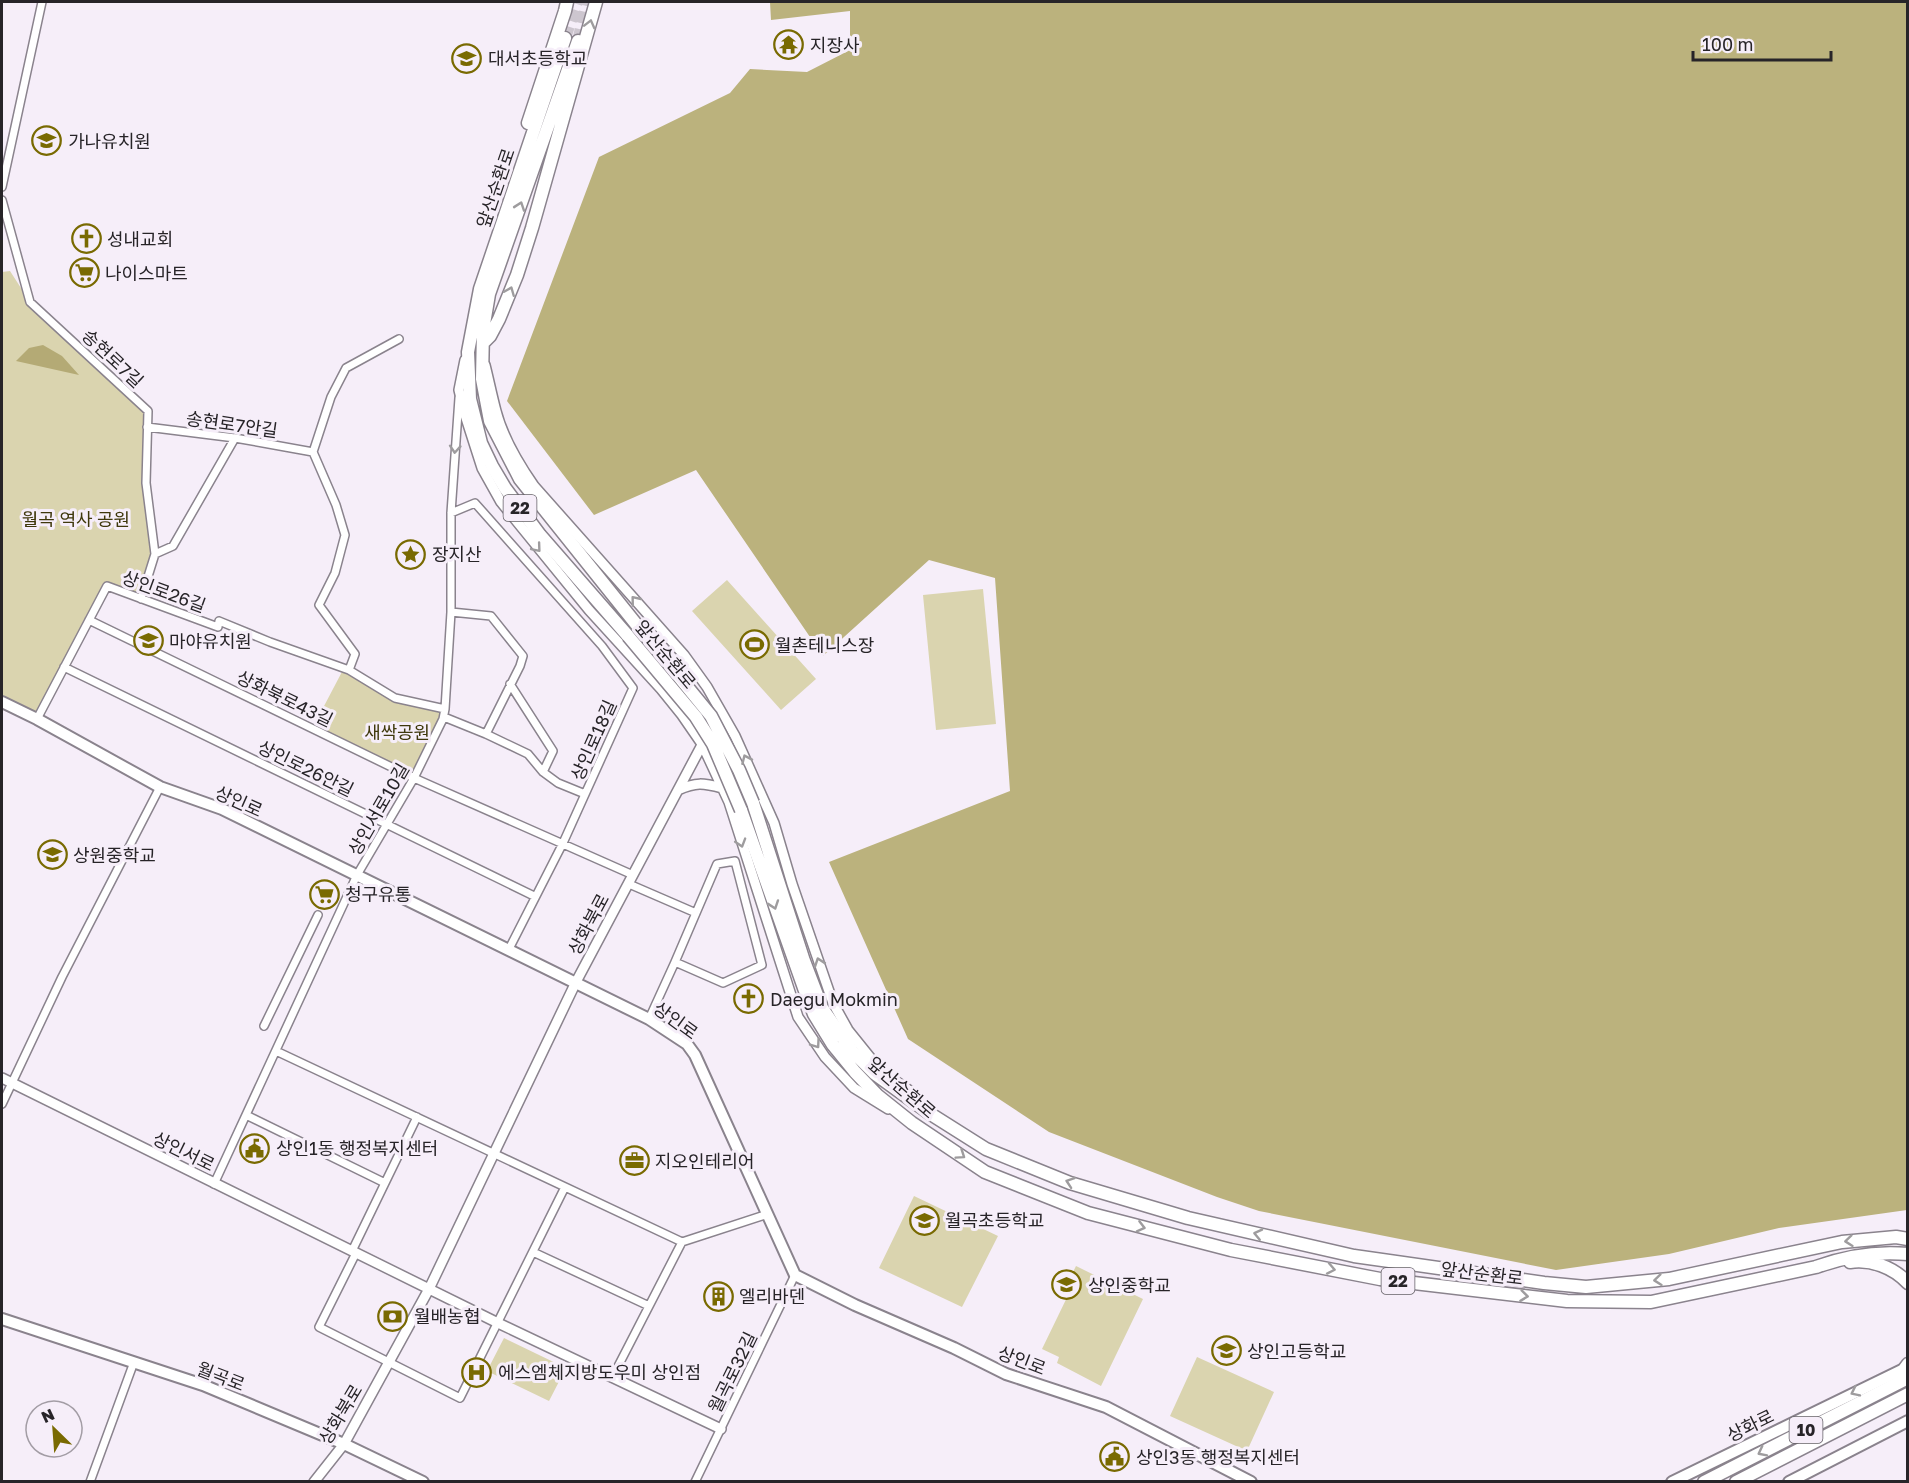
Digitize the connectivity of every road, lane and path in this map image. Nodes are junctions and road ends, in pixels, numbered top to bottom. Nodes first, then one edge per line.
1 (42, 2) edge
2 (567, 2) edge
3 (596, 2) edge
4 (565, 38) tunnel mouth
5 (578, 41) tunnel mouth
6 (2, 187) edge
7 (2, 200) edge
8 (472, 332) junction
9 (399, 339) dead end
10 (483, 343) junction
11 (468, 352) junction
12 (483, 357) junction
13 (459, 390) junction
14 (147, 427) junction
15 (235, 438) junction
16 (313, 452) junction
17 (451, 513) junction
18 (155, 554) junction
19 (141, 598) junction
20 (451, 612) junction
21 (89, 620) junction
22 (64, 667) junction
23 (350, 670) junction
24 (510, 684) junction
25 (2, 702) edge
26 (445, 713) junction
27 (721, 714) junction
28 (37, 719) junction
29 (486, 734) junction
30 (702, 744) junction
31 (543, 772) junction
32 (414, 778) junction
33 (160, 787) junction
34 (678, 790) junction
35 (759, 791) junction
36 (724, 792) junction
37 (585, 794) junction
38 (747, 807) junction
39 (386, 824) junction
40 (563, 843) junction
41 (357, 875) junction
42 (631, 879) junction
43 (534, 896) junction
44 (696, 913) junction
45 (318, 915) dead end
46 (509, 949) junction
47 (675, 962) junction
48 (576, 981) junction
49 (649, 1019) junction
50 (264, 1026) dead end
51 (276, 1051) junction
52 (2, 1078) edge
53 (12, 1083) junction
54 (2, 1104) edge
55 (923, 1110) junction
56 (246, 1115) junction
57 (417, 1117) junction
58 (912, 1123) junction
59 (493, 1154) junction
60 (385, 1183) junction
61 (214, 1184) junction
62 (565, 1187) junction
63 (768, 1214) junction
64 (1908, 1239) edge
65 (682, 1242) junction
66 (354, 1252) junction
67 (533, 1252) junction
68 (1908, 1254) edge
69 (1816, 1267) junction
70 (795, 1275) junction
71 (1908, 1283) edge
72 (429, 1289) junction
73 (649, 1306) junction
74 (2, 1319) edge
75 (498, 1323) junction
76 (389, 1361) junction
77 (134, 1362) junction
78 (1907, 1369) edge
79 (612, 1378) junction
80 (1908, 1394) edge
81 (1908, 1421) edge
82 (721, 1429) junction
83 (344, 1444) junction
84 (90, 1482) edge
85 (314, 1482) edge
86 (423, 1482) edge
87 (695, 1482) edge
88 (1251, 1482) edge
89 (1672, 1482) edge
90 (1704, 1482) edge
91 (1736, 1482) edge
92 (1789, 1482) edge

1 - 6 street
2 - 8 highway
10 -> 3 highway
4 - 8 highway, 앞산순환로 / 22
10 -> 5 highway, 앞산순환로
7 - 14 street, 송현로7길
8 - 11 highway, 앞산순환로 / 22
9 - 16 street
10 - 12 highway, 앞산순환로
11 - 13 street
11 - 38 highway, 앞산순환로 / 22, bridge
27 -> 12 street
12 - 38 highway, 앞산순환로 / 22, bridge
13 -> 17 street, 상인서로10길
13 -> 30 street
14 - 15 street, 송현로7안길
14 - 18 street, 송현로7길
15 - 16 street, 송현로7안길
15 - 18 street
16 - 23 street
17 - 20 street, 상인서로10길
17 - 37 street, 상인로18길
18 - 19 street, 송현로7길
19 - 21 street, 상인로26길
19 - 23 street, 상인로26길
20 - 24 street
20 - 26 street, 상인서로10길
21 - 22 street, 상인로26길
21 - 32 street, 상화북로43길
22 - 28 street, 상인로26길
22 - 39 street, 상인로26안길
23 - 26 street, 상인로26길
24 - 29 street
24 - 31 street
25 - 28 main road, 상인로
26 - 29 street, 상인로26길
26 - 32 street, 상인서로10길
27 - 30 street, 상화북로
35 -> 27 street
28 - 33 main road, 상인로
29 - 31 street, 상인로26길
30 - 34 street, 상화북로
30 - 36 street
31 - 37 street, 상인로26길
32 - 39 street, 상인서로10길
32 - 40 street, 상화북로43길
33 - 41 main road, 상인로
33 - 53 street
34 - 36 street
34 - 42 street, 상화북로
35 - 36 street
55 -> 35 street
36 -> 58 street
37 - 40 street, 상인로18길
38 - 55 highway, 앞산순환로 / 22
38 -> 58 highway, 앞산순환로 / 22
39 - 41 street, 상인서로10길
39 - 43 street, 상인로26안길
40 - 42 street, 상화북로43길
40 - 43 street, 상인로18길
41 - 46 main road, 상인로
41 - 51 street, 상인서로10길
42 - 44 street, 상화북로43길
42 - 48 street, 상화북로
43 - 46 street, 상인로18길
44 - 47 street
44 - 47 street
45 - 50 street
46 - 48 main road, 상인로
47 - 49 street
48 - 49 main road, 상인로
48 - 59 street, 상화북로
49 - 63 main road, 상인로
51 - 56 street, 상인서로10길
51 - 57 street
52 - 53 street, 상인서로
53 - 54 street
53 - 61 street, 상인서로
64 -> 55 highway, 앞산순환로 / 22
56 - 60 street
56 - 61 street, 상인서로10길
57 - 59 street
57 - 60 street
58 -> 69 highway, 앞산순환로 / 22
59 - 62 street
59 - 72 street, 상화북로
60 - 66 street
61 - 66 street, 상인서로
62 - 65 street
62 - 67 street
63 - 65 street
63 - 70 main road, 상인로
65 - 73 street
66 - 72 street, 상인서로
66 - 76 street
67 - 73 street
67 - 75 street
68 - 69 highway, 앞산순환로 / 22
69 - 71 highway
70 - 82 street, 월곡로32길
70 - 88 main road, 상인로
72 - 75 street, 상인서로
72 - 76 street, 상화북로
73 - 79 street
74 - 77 main road, 월곡로
75 - 76 street
75 - 79 street, 상인서로
76 - 83 street, 상화북로
77 - 83 main road, 월곡로
77 - 84 street
78 -> 89 main road, 상화로 / 10
78 -> 90 highway, 10
79 - 82 street, 상인서로
80 - 91 highway, 10
81 - 92 main road, 10
82 - 87 street, 월곡로32길
83 - 85 street, 상화북로
83 - 86 main road, 월곡로

